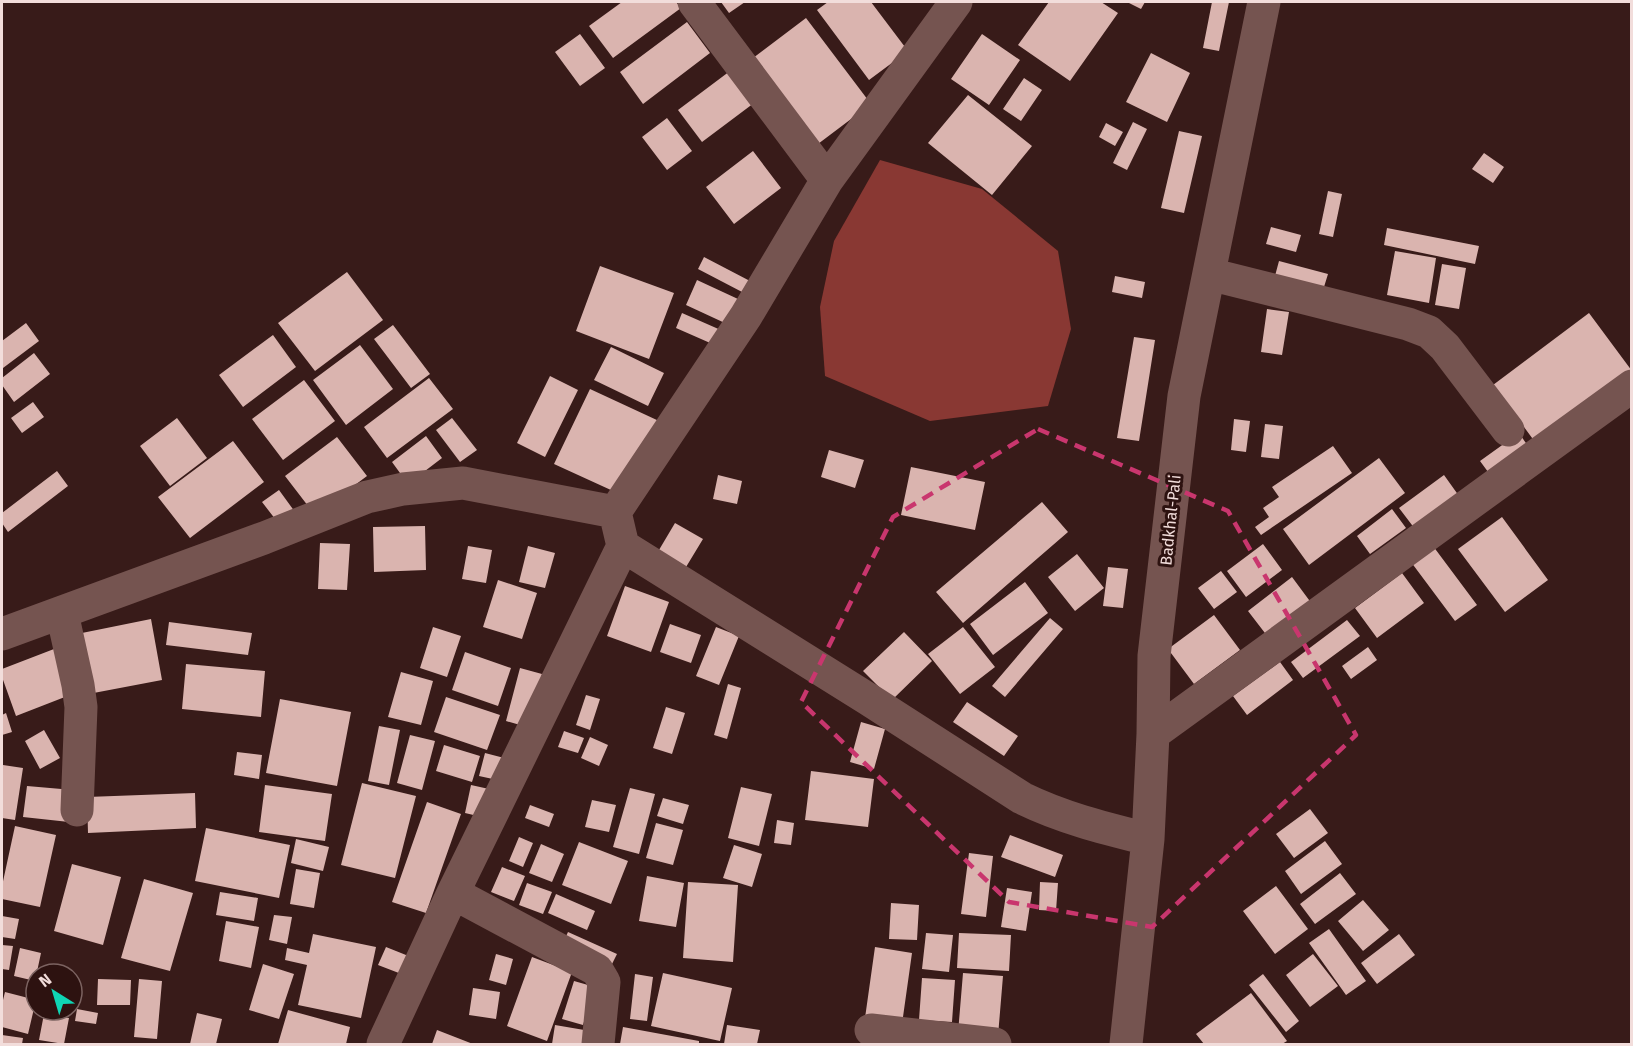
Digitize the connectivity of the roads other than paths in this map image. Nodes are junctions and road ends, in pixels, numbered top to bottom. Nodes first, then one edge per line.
1 (694, 2) edge
2 (956, 2) edge
3 (1264, 2) edge
4 (827, 180) junction
5 (1209, 274) junction
6 (1632, 386) edge
7 (1508, 430) dead end
8 (615, 512) junction
9 (623, 546) junction
10 (62, 613) junction
11 (2, 634) edge
12 (1153, 734) junction
13 (77, 810) dead end
14 (1148, 839) junction
15 (453, 893) junction
16 (871, 1030) dead end
17 (383, 1044) edge
18 (598, 1044) edge
19 (995, 1044) edge
20 (1126, 1044) edge

1 - 4 street
2 - 4 street
3 - 5 street, Badkhal-Pali
4 - 8 street
5 - 7 street
5 - 12 street, Badkhal-Pali
6 - 12 street
8 - 9 street
8 - 10 street
9 - 14 street
9 - 15 street
10 - 11 street
10 - 13 street
12 - 14 street, Badkhal-Pali
14 - 20 street, Badkhal-Pali
15 - 17 street
15 - 18 street
16 - 19 street

